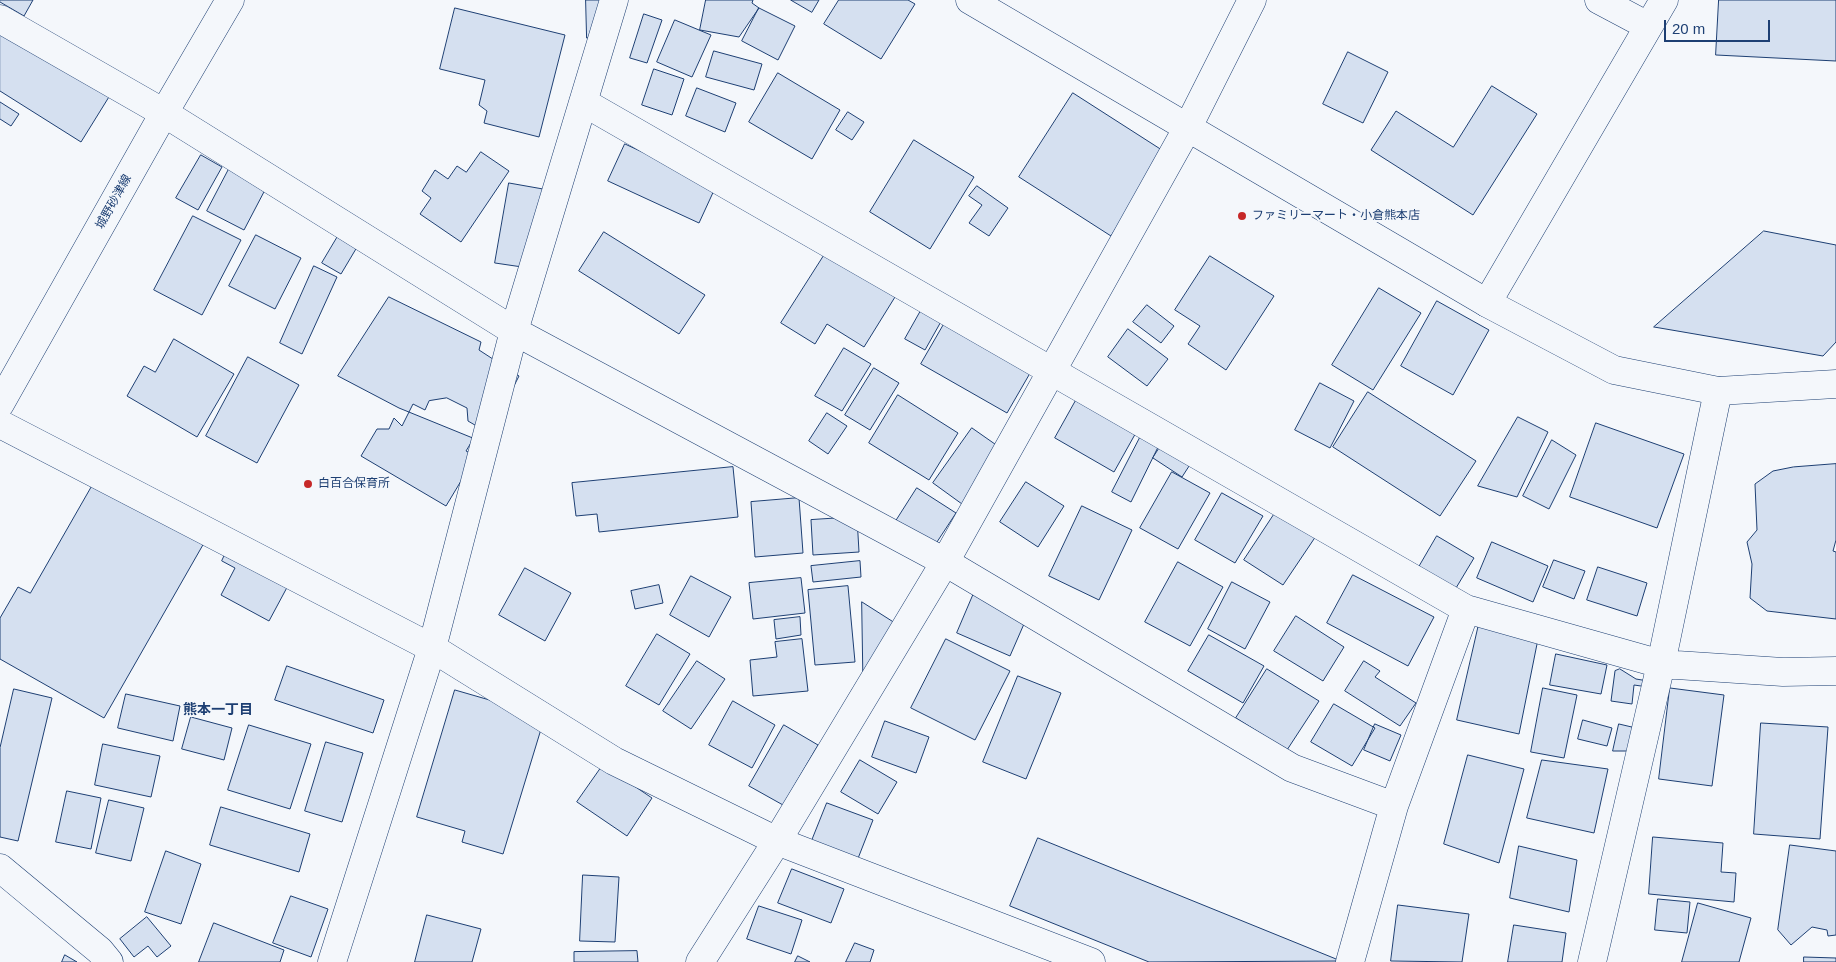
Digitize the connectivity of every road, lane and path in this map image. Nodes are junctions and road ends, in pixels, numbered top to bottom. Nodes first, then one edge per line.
1 (230, 0) edge
2 (614, 0) edge
3 (970, 0) edge
4 (1252, 0) edge
5 (1599, 0) edge
6 (1664, 0) edge
7 (0, 19) edge
8 (1648, 26) junction
9 (583, 102) junction
10 (164, 113) junction
11 (1188, 127) junction
12 (1487, 303) junction
13 (514, 331) junction
14 (1052, 370) junction
15 (1836, 384) edge
16 (1718, 391) junction
17 (0, 404) edge
18 (0, 424) edge
19 (945, 562) junction
20 (1466, 609) junction
21 (432, 648) junction
22 (1661, 664) junction
23 (1836, 671) edge
24 (1394, 806) junction
25 (777, 841) junction
26 (0, 868) edge
27 (109, 962) edge
28 (332, 962) edge
29 (700, 962) edge
30 (1091, 962) edge
31 (1350, 962) edge
32 (1592, 962) edge

1 - 10 street, 城野砂津線
2 - 9 street
3 - 11 street
4 - 11 street
5 - 8 street
6 - 8 street
7 - 10 street
8 - 12 street
9 - 13 street
9 - 14 street
10 - 13 street
10 - 17 street, 城野砂津線
11 - 12 street
11 - 14 street
12 - 16 street
13 - 19 street
13 - 21 street
14 - 19 street
14 - 20 street
15 - 16 street
16 - 22 street
18 - 21 street
19 - 24 street
19 - 25 street
20 - 22 street
20 - 24 street
21 - 25 street
21 - 28 street
22 - 23 street
22 - 32 street
24 - 31 street
25 - 29 street
25 - 30 street
26 - 27 street

